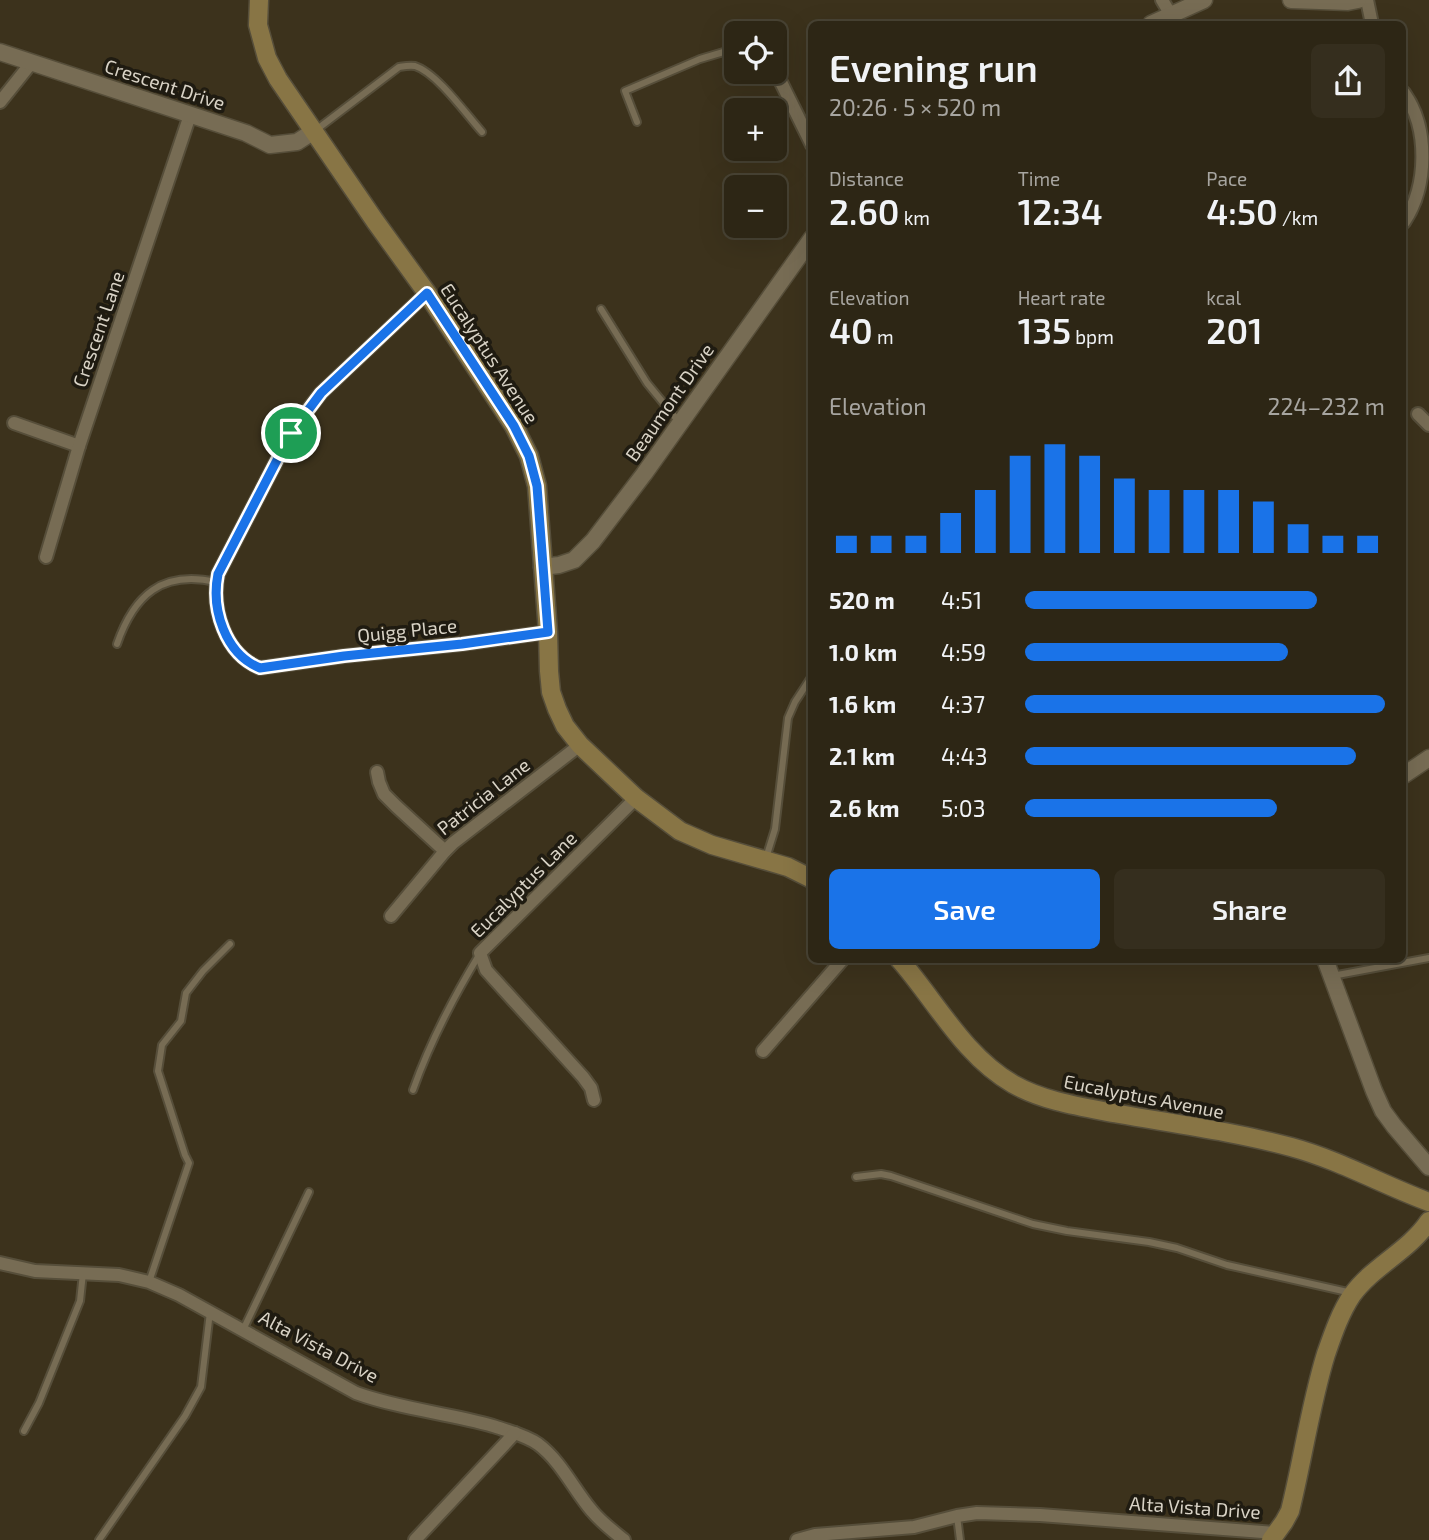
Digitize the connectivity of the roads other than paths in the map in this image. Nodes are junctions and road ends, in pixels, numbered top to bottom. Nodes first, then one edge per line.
1 (259, 0) edge
2 (1162, 0) edge
3 (1204, 0) edge
4 (1291, 0) edge
5 (1358, 0) edge
6 (1367, 0) edge
7 (1171, 15) junction
8 (1158, 21) edge
9 (1371, 21) edge
10 (724, 51) edge
11 (0, 52) edge
12 (32, 62) junction
13 (782, 84) edge
14 (1406, 96) edge
15 (0, 102) edge
16 (190, 115) junction
17 (637, 122) dead end
18 (314, 131) junction
19 (482, 132) dead end
20 (808, 137) edge
21 (1426, 161) edge
22 (1406, 219) edge
23 (808, 244) edge
24 (427, 293) junction
25 (600, 309) dead end
26 (1418, 414) dead end
27 (14, 423) dead end
28 (680, 423) junction
29 (1429, 425) edge
30 (79, 446) junction
31 (46, 557) dead end
32 (542, 567) junction
33 (216, 582) junction
34 (548, 632) junction
35 (117, 644) dead end
36 (808, 682) edge
37 (579, 745) junction
38 (1429, 758) edge
39 (377, 772) dead end
40 (1406, 774) edge
41 (636, 798) junction
42 (444, 851) junction
43 (766, 860) junction
44 (808, 877) edge
45 (391, 916) dead end
46 (230, 944) dead end
47 (480, 953) junction
48 (1429, 958) edge
49 (1406, 962) edge
50 (840, 963) edge
51 (902, 963) edge
52 (1326, 963) edge
53 (1403, 963) edge
54 (1330, 977) junction
55 (763, 1051) dead end
56 (413, 1090) dead end
57 (594, 1100) dead end
58 (1429, 1167) edge
59 (856, 1177) dead end
60 (309, 1192) dead end
61 (1429, 1202) edge
62 (1429, 1221) edge
63 (0, 1263) edge
64 (83, 1273) junction
65 (149, 1282) junction
66 (1353, 1293) junction
67 (210, 1312) junction
68 (243, 1330) junction
69 (24, 1431) dead end
70 (515, 1433) junction
71 (957, 1516) junction
72 (838, 1537) edge
73 (1277, 1538) edge
74 (99, 1540) edge
75 (415, 1540) edge
76 (624, 1540) edge
77 (797, 1540) edge
78 (960, 1540) edge

1 - 18 main road, Eucalyptus Avenue
2 - 7 street
3 - 7 street
4 - 5 street
6 - 9 street
7 - 8 street
10 - 17 lane
11 - 12 street, Crescent Drive
12 - 15 street
12 - 16 street, Crescent Drive
13 - 20 street
14 - 21 street
16 - 18 street, Crescent Drive
16 - 30 street, Crescent Lane
18 - 19 lane
18 - 24 main road, Eucalyptus Avenue
21 - 22 street
23 - 28 street, Beaumont Drive
24 - 32 main road, Eucalyptus Avenue
24 - 33 street
25 - 28 lane
26 - 29 street
27 - 30 street
28 - 32 street, Beaumont Drive
30 - 31 street, Crescent Lane
32 - 34 main road, Eucalyptus Avenue
33 - 34 street, Quigg Place
33 - 35 lane
34 - 37 main road, Eucalyptus Avenue
36 - 43 lane
37 - 41 main road, Eucalyptus Avenue
37 - 42 street, Patricia Lane
38 - 40 street
39 - 42 street
41 - 43 main road, Eucalyptus Avenue
41 - 47 street, Eucalyptus Lane
42 - 45 street, Patricia Lane
43 - 44 main road, Eucalyptus Avenue
46 - 65 lane
47 - 56 lane
47 - 57 street, Eucalyptus Lane
48 - 49 lane
50 - 55 street
51 - 61 main road, Eucalyptus Avenue
52 - 54 street
53 - 54 lane
54 - 58 street
59 - 66 lane
60 - 68 lane
62 - 66 main road, Alta Vista Drive
63 - 64 street, Alta Vista Drive
64 - 65 street, Alta Vista Drive
64 - 69 lane
65 - 67 street, Alta Vista Drive
66 - 73 main road, Alta Vista Drive
67 - 68 street, Alta Vista Drive
67 - 74 lane
68 - 70 street, Alta Vista Drive
70 - 75 street
70 - 76 street, Alta Vista Drive
71 - 72 street, Alta Vista Drive
71 - 73 street, Alta Vista Drive
71 - 78 lane
72 - 77 street, Alta Vista Drive

